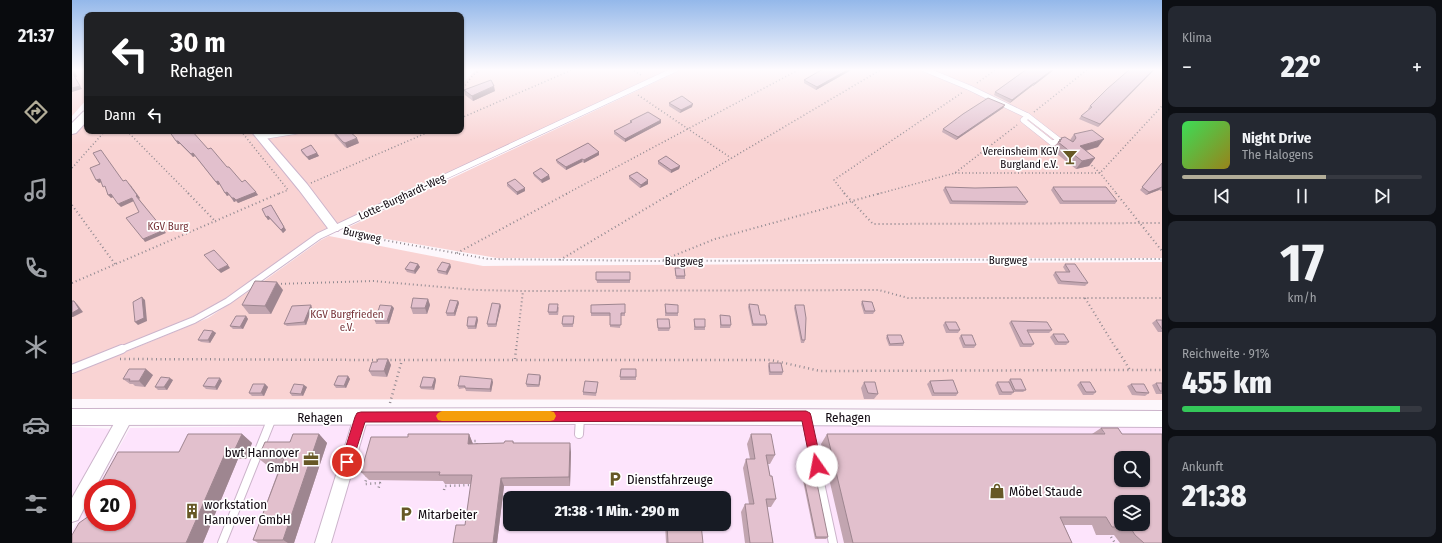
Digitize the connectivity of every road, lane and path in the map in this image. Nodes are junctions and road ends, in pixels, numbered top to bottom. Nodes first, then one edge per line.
1 (516, 94) edge
2 (621, 94) edge
3 (636, 94) edge
4 (753, 94) edge
5 (839, 94) edge
6 (961, 94) edge
7 (983, 94) edge
8 (1056, 94) edge
9 (1162, 106) edge
10 (1028, 116) junction
11 (84, 117) edge
12 (464, 117) edge
13 (1023, 120) junction
14 (688, 129) junction
15 (72, 130) edge
16 (102, 134) edge
17 (130, 134) edge
18 (243, 134) edge
19 (259, 134) edge
20 (424, 134) edge
21 (1060, 141) junction
22 (1066, 146) edge
23 (731, 158) junction
24 (1084, 159) edge
25 (72, 168) edge
26 (955, 173) junction
27 (1100, 173) junction
28 (303, 187) junction
29 (851, 202) junction
30 (72, 205) edge
31 (216, 222) junction
32 (1141, 223) junction
33 (1162, 223) edge
34 (334, 228) junction
35 (1162, 251) edge
36 (456, 254) junction
37 (1162, 259) edge
38 (558, 261) junction
39 (660, 261) junction
40 (114, 264) junction
41 (72, 283) edge
42 (273, 284) edge
43 (523, 291) junction
44 (1085, 298) junction
45 (1162, 298) edge
46 (119, 359) dead end
47 (514, 359) junction
48 (402, 360) junction
49 (72, 369) edge
50 (1130, 370) junction
51 (1162, 370) edge
52 (387, 416) junction
53 (580, 416) junction
54 (806, 416) junction
55 (272, 417) junction
56 (361, 417) junction
57 (72, 418) edge
58 (126, 418) junction
59 (1161, 420) edge
60 (579, 434) dead end
61 (462, 441) edge
62 (476, 448) edge
63 (369, 471) edge
64 (472, 478) edge
65 (378, 490) dead end
66 (444, 490) dead end
67 (72, 514) edge
68 (1111, 538) edge
69 (222, 543) edge
70 (323, 543) edge
71 (834, 543) edge
72 (1115, 543) edge

1 - 12 path
2 - 34 lane, Lotte-Burghardt-Weg
3 - 14 path
4 - 14 path
5 - 23 path
6 - 29 path
7 - 10 lane
8 - 10 path
9 - 27 path
10 - 13 lane
10 - 21 lane
11 - 15 street
13 - 21 lane
13 - 26 path
14 - 23 path
14 - 36 path
16 - 25 path
17 - 31 path
18 - 31 path
19 - 28 street, Burgweg
20 - 28 path
21 - 22 lane
23 - 38 path
24 - 27 path
26 - 27 path
26 - 29 path
27 - 32 path
28 - 34 street, Burgweg
29 - 32 path
29 - 39 path
30 - 40 path
31 - 40 path
32 - 33 path
32 - 35 path
34 - 36 path, Burgweg
34 - 49 lane, Lotte-Burghardt-Weg
36 - 38 path, Burgweg
37 - 39 path, Burgweg
38 - 39 path, Burgweg
40 - 41 path
42 - 43 path
43 - 44 path
43 - 47 path
44 - 45 path
44 - 50 path
46 - 48 path
47 - 48 path
47 - 50 path
48 - 52 path
50 - 51 path
52 - 53 street, Rehagen
52 - 56 street, Rehagen
53 - 54 street, Rehagen
53 - 60 lane
54 - 59 street, Rehagen
54 - 71 lane
55 - 56 street, Rehagen
55 - 58 street, Rehagen
55 - 69 lane
56 - 70 street
57 - 58 street, Rehagen
58 - 67 street
61 - 62 path
63 - 65 path
64 - 66 path
68 - 72 path

